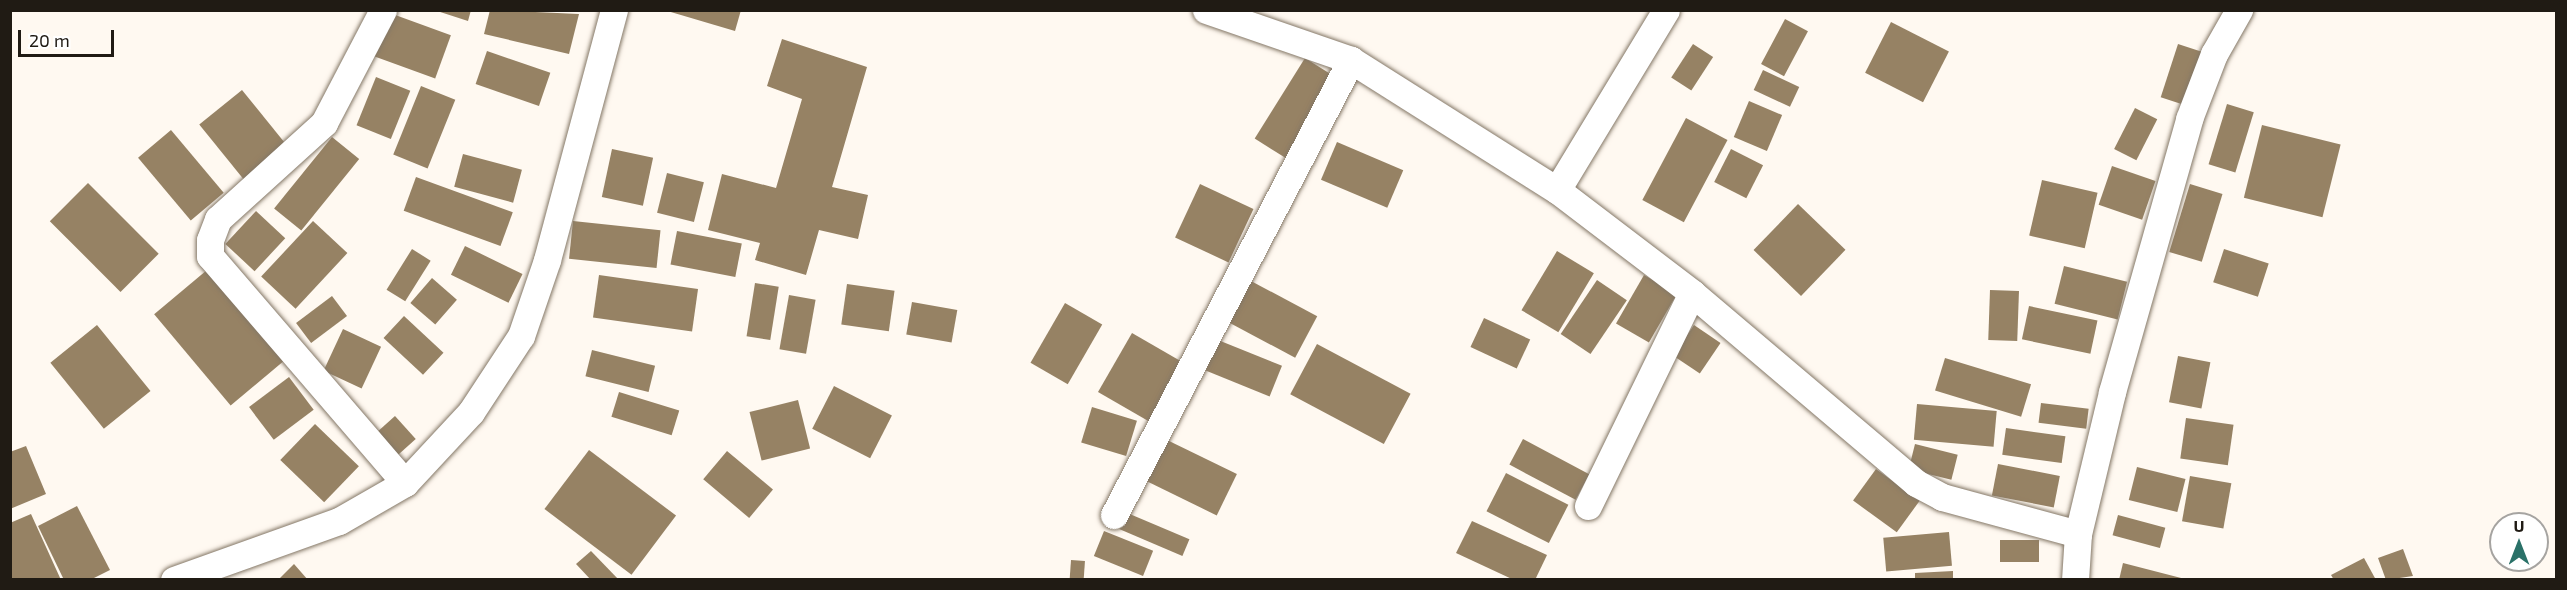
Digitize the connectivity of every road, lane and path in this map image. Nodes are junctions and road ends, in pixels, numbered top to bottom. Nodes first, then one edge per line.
1 (383, 10) edge
2 (614, 10) edge
3 (1206, 10) edge
4 (1666, 10) edge
5 (2239, 10) edge
6 (1350, 60) junction
7 (1557, 190) junction
8 (1692, 293) junction
9 (405, 483) junction
10 (1588, 506) dead end
11 (1114, 515) dead end
12 (2078, 534) junction
13 (174, 579) edge
14 (2075, 579) edge

1 - 9 street
2 - 9 street
3 - 6 street
4 - 7 street
5 - 12 street
6 - 7 street
6 - 11 street
7 - 8 street
8 - 10 street
8 - 12 street
9 - 13 street
12 - 14 street

